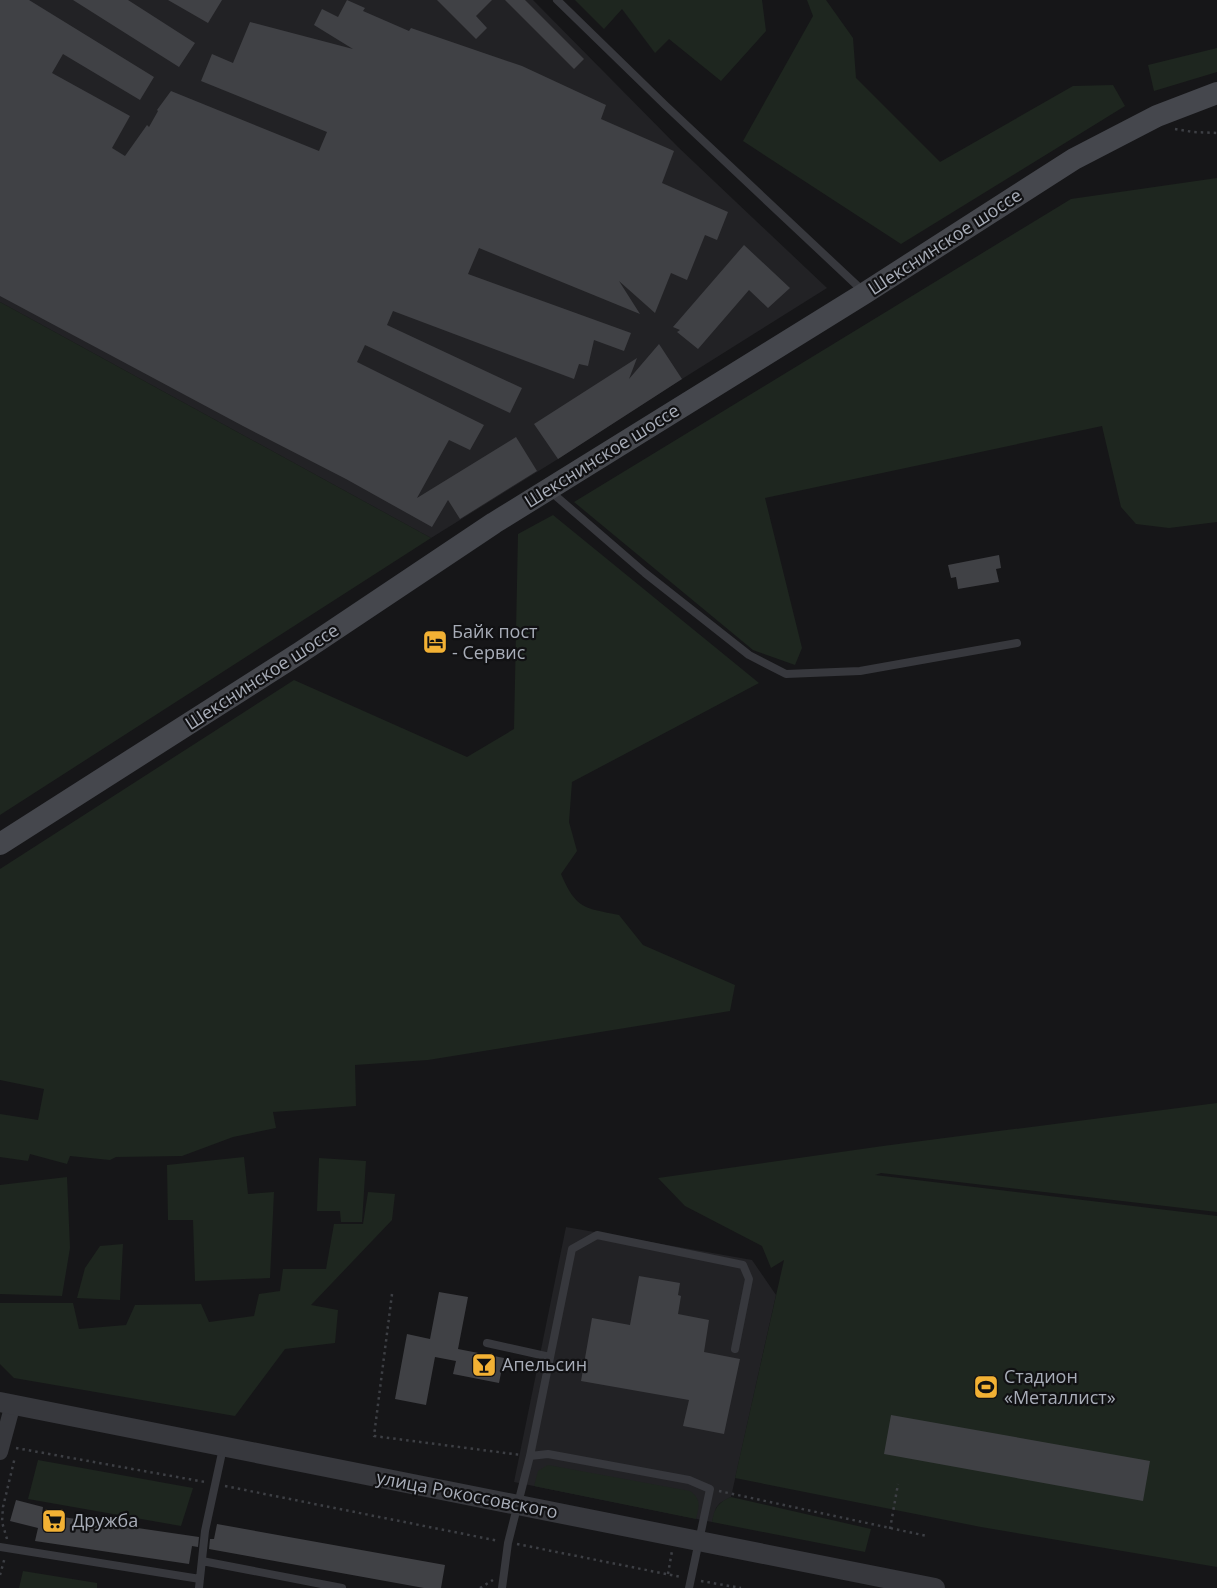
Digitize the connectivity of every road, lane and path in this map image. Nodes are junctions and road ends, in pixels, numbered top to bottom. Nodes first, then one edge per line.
1 (557, 0) edge
2 (1217, 93) edge
3 (1147, 122) junction
4 (1217, 134) edge
5 (865, 293) junction
6 (548, 490) junction
7 (1017, 643) dead end
8 (0, 844) edge
9 (392, 1294) dead end
10 (486, 1343) dead end
11 (735, 1349) dead end
12 (550, 1357) junction
13 (7, 1403) edge
14 (223, 1446) junction
15 (6, 1448) edge
16 (530, 1456) junction
17 (215, 1484) junction
18 (898, 1484) dead end
19 (710, 1489) junction
20 (517, 1506) junction
21 (2, 1507) edge
22 (890, 1529) junction
23 (928, 1536) dead end
24 (699, 1541) junction
25 (508, 1542) junction
26 (3, 1548) edge
27 (202, 1561) junction
28 (0, 1575) edge
29 (200, 1579) junction
30 (691, 1579) junction
31 (198, 1588) edge
32 (342, 1588) edge
33 (502, 1588) edge
34 (689, 1588) edge
35 (741, 1588) edge
36 (935, 1588) edge

1 - 5 lane
2 - 3 main road, Шекснинское шоссе
3 - 4 path
3 - 5 main road, Шекснинское шоссе
5 - 6 main road, Шекснинское шоссе
6 - 7 lane
6 - 8 main road, Шекснинское шоссе
9 - 16 path
10 - 12 lane
11 - 12 lane
12 - 16 lane
13 - 14 street, улица Рокоссовского
13 - 15 street
14 - 17 lane
14 - 20 street, улица Рокоссовского
15 - 17 path
15 - 21 path
16 - 19 lane
16 - 20 lane
17 - 25 path
17 - 27 lane
18 - 22 path
19 - 22 path
19 - 24 lane
20 - 24 street, улица Рокоссовского
20 - 25 lane
21 - 26 path
22 - 23 path
24 - 30 lane
24 - 36 street, улица Рокоссовского
25 - 30 path
25 - 33 lane
26 - 28 path
26 - 29 lane
27 - 29 lane
27 - 32 lane
29 - 31 lane
30 - 34 lane
30 - 35 path

